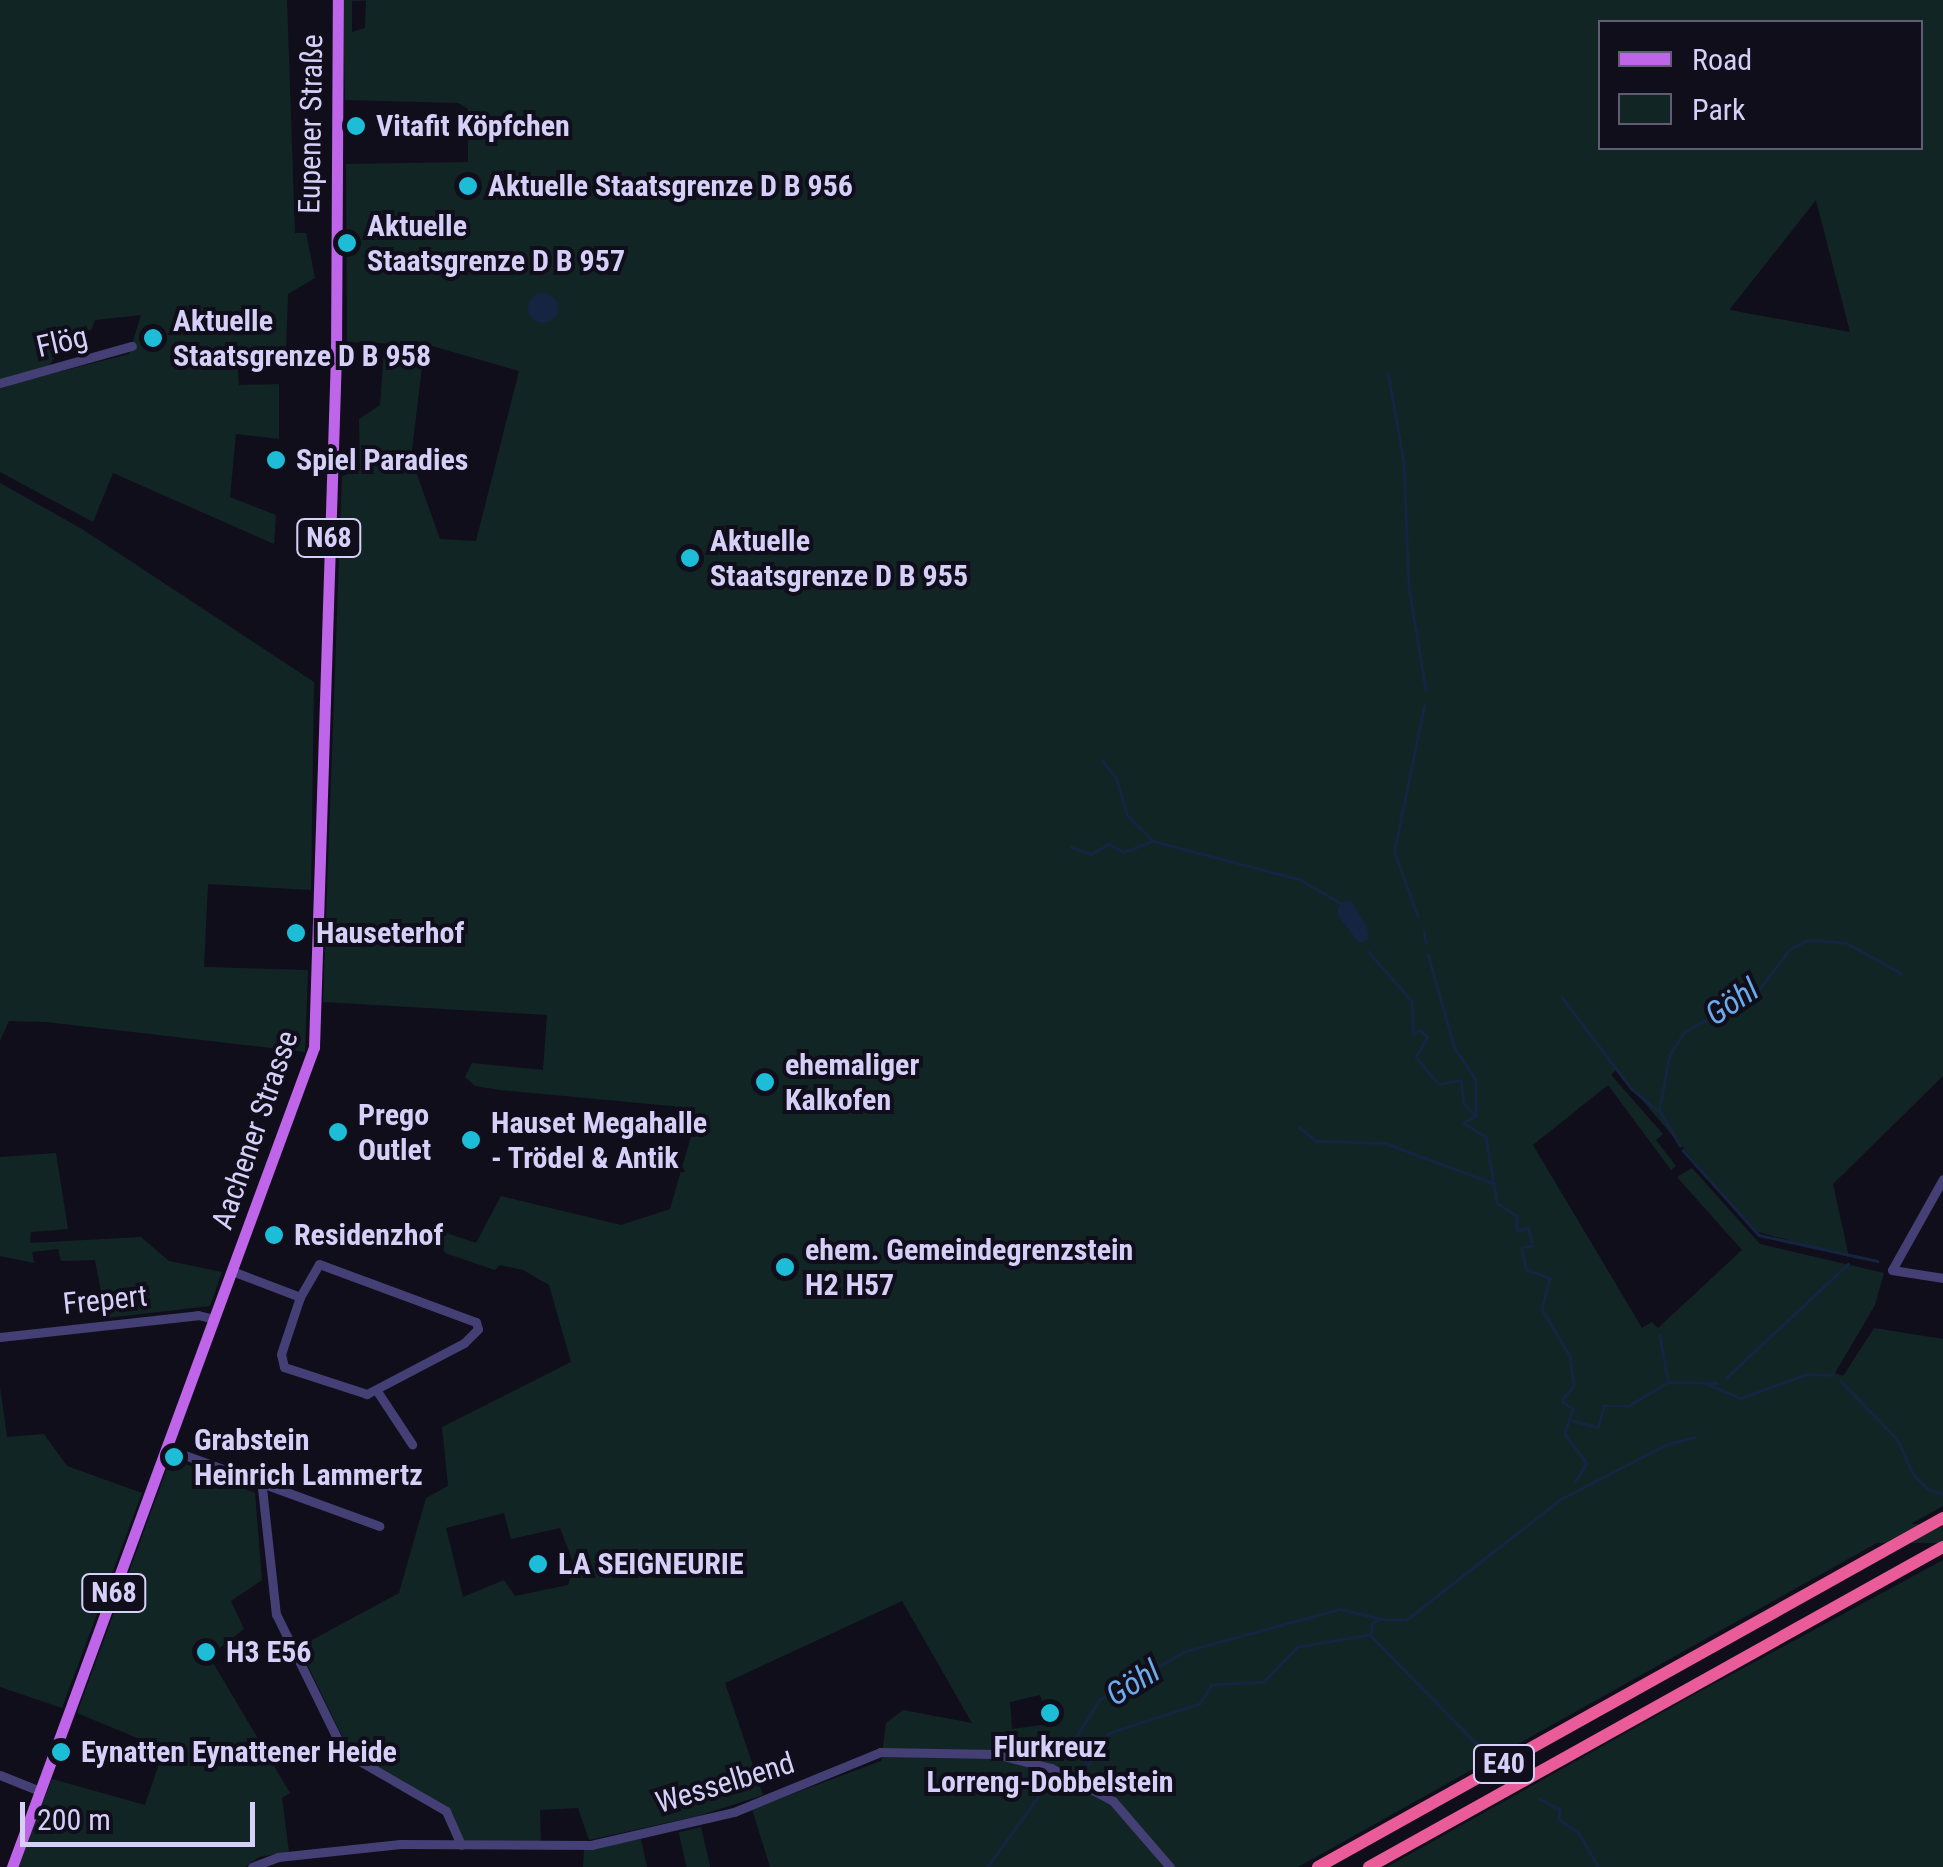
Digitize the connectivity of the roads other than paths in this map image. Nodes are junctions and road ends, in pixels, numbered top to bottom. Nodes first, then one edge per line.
1 (338, 0) edge
2 (335, 249) joint
3 (132, 346) dead end
4 (0, 383) edge
5 (1943, 1179) edge
6 (232, 1271) junction
7 (1943, 1278) edge
8 (300, 1296) junction
9 (214, 1319) junction
10 (0, 1337) edge
11 (377, 1391) junction
12 (412, 1444) dead end
13 (168, 1449) junction
14 (262, 1488) junction
15 (1943, 1518) edge
16 (379, 1526) dead end
17 (1943, 1547) edge
18 (0, 1775) edge
19 (40, 1791) junction
20 (461, 1845) junction
21 (255, 1866) edge
22 (12, 1867) edge
23 (1170, 1867) edge
24 (1318, 1867) edge
25 (1369, 1867) edge

1 - 2 main road, Eupener Straße
2 - 6 main road, Aachener Strasse / N68
3 - 4 street, Flög
5 - 7 street
6 - 8 street
6 - 9 main road, Aachener Strasse / N68
8 - 11 street
8 - 11 street
9 - 10 street, Frepert
9 - 13 main road, Aachener Strasse / N68
11 - 12 street
13 - 14 street
13 - 19 main road, Aachener Strasse / N68
14 - 16 street
14 - 20 street
15 - 24 highway, E40
17 - 25 highway, E40
18 - 19 street
19 - 22 main road, Aachener Strasse / N68
20 - 21 street, Wesselbend
20 - 23 street, Wesselbend

